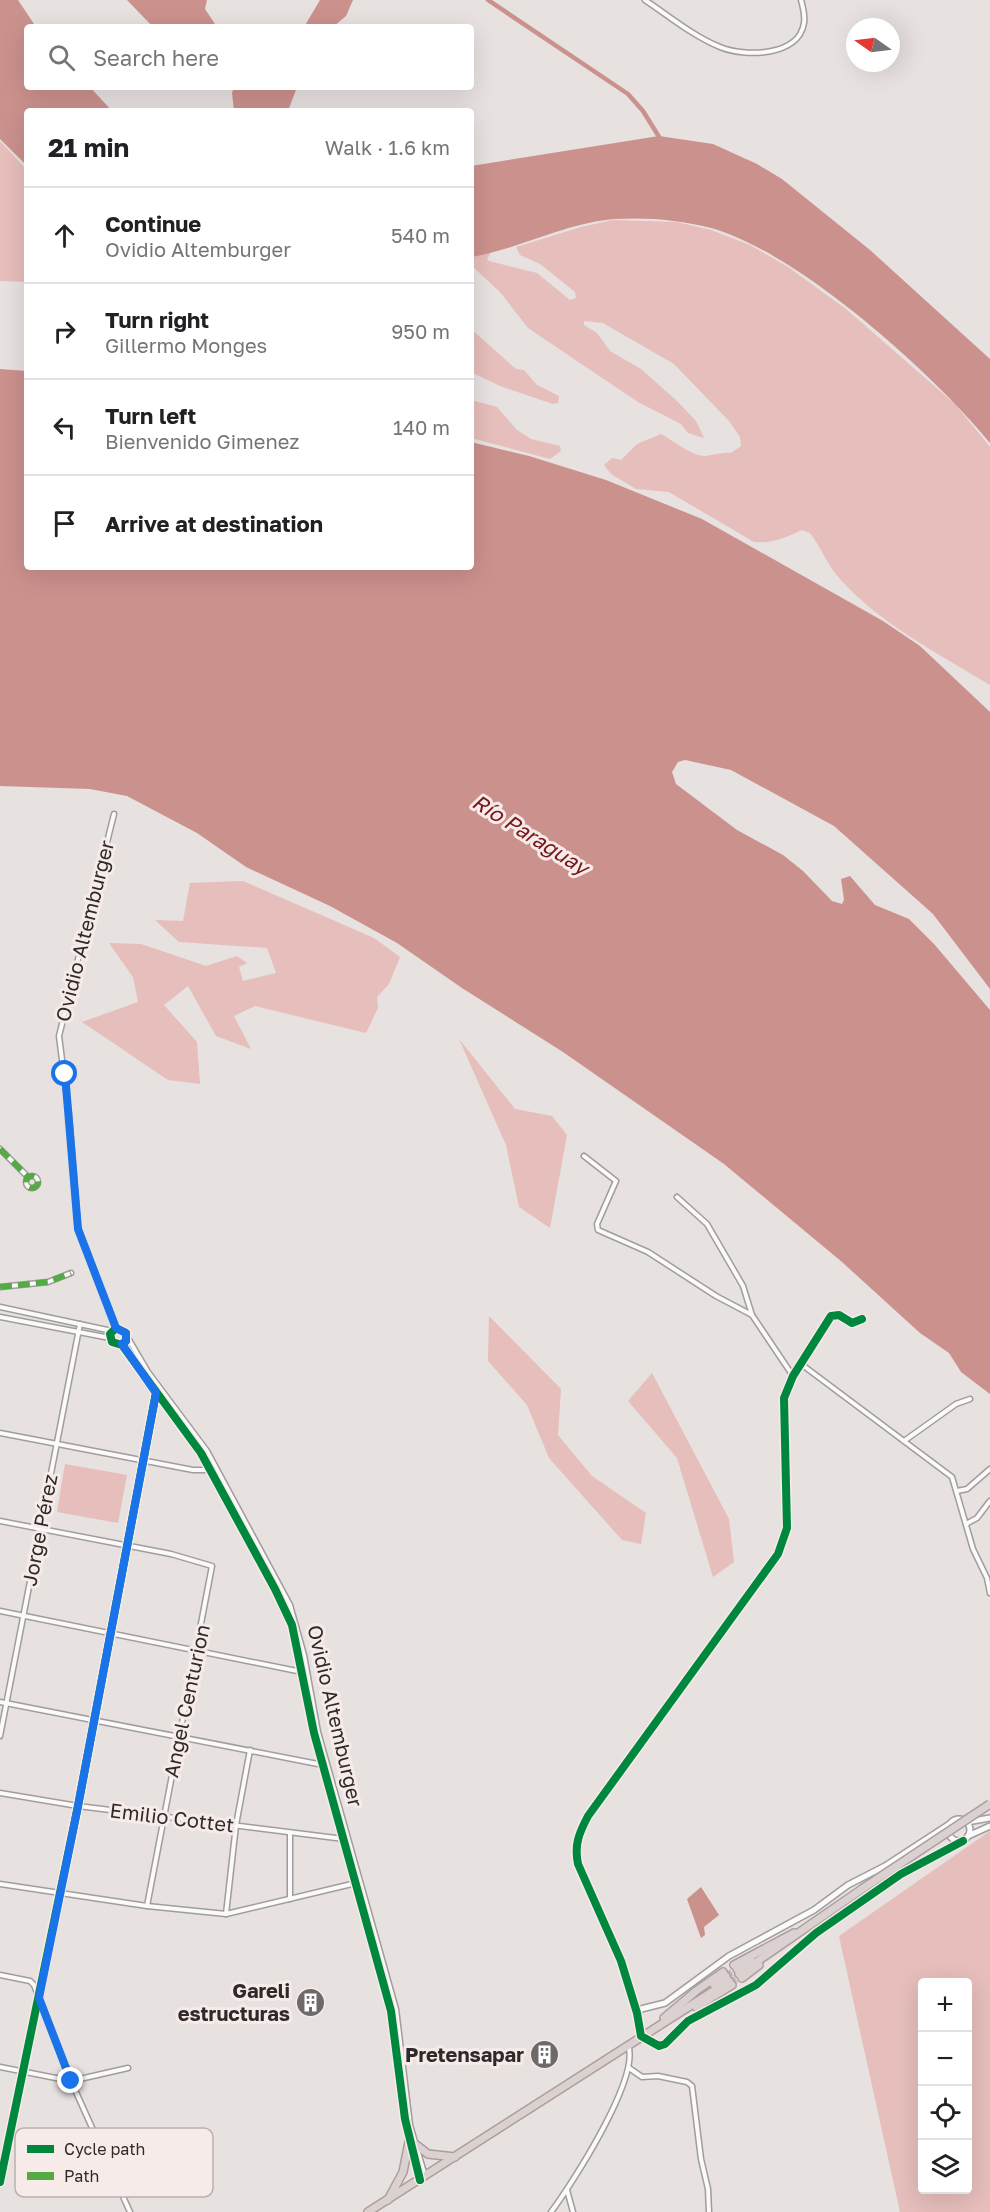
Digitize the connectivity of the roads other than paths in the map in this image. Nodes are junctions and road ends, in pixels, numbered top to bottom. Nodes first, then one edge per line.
1 (645, 0) edge
2 (801, 0) edge
3 (114, 814) dead end
4 (0, 1149) edge
5 (584, 1156) dead end
6 (28, 1177) dead end
7 (677, 1197) dead end
8 (70, 1273) dead end
9 (0, 1287) edge
10 (0, 1307) edge
11 (752, 1315) junction
12 (0, 1317) edge
13 (862, 1319) dead end
14 (80, 1324) junction
15 (114, 1330) junction
16 (79, 1332) junction
17 (127, 1337) junction
18 (110, 1338) junction
19 (122, 1344) junction
20 (801, 1364) junction
21 (793, 1377) junction
22 (156, 1393) junction
23 (970, 1400) dead end
24 (173, 1409) junction
25 (0, 1433) edge
26 (904, 1441) junction
27 (58, 1443) junction
28 (146, 1459) junction
29 (990, 1469) edge
30 (212, 1470) junction
31 (957, 1491) junction
32 (990, 1501) edge
33 (0, 1521) edge
34 (966, 1524) junction
35 (41, 1529) junction
36 (128, 1546) junction
37 (990, 1593) edge
38 (0, 1611) edge
39 (23, 1615) junction
40 (111, 1634) junction
41 (198, 1649) junction
42 (302, 1673) junction
43 (308, 1673) junction
44 (0, 1702) edge
45 (6, 1703) junction
46 (95, 1720) junction
47 (0, 1736) edge
48 (180, 1736) junction
49 (250, 1750) junction
50 (323, 1766) junction
51 (0, 1793) edge
52 (990, 1804) edge
53 (78, 1806) junction
54 (163, 1817) junction
55 (990, 1818) edge
56 (967, 1822) junction
57 (951, 1823) junction
58 (236, 1825) junction
59 (990, 1826) edge
60 (290, 1833) junction
61 (935, 1835) junction
62 (950, 1835) junction
63 (969, 1836) junction
64 (344, 1839) junction
65 (963, 1840) junction
66 (945, 1850) junction
67 (356, 1883) junction
68 (0, 1884) edge
69 (60, 1894) junction
70 (290, 1899) junction
71 (147, 1906) junction
72 (226, 1914) junction
73 (377, 1948) junction
74 (738, 1972) tunnel mouth
75 (0, 1975) edge
76 (42, 1978) junction
77 (728, 1978) tunnel mouth
78 (30, 1982) junction
79 (39, 1998) junction
80 (638, 2013) junction
81 (639, 2023) junction
82 (652, 2029) junction
83 (641, 2036) junction
84 (652, 2043) junction
85 (628, 2044) junction
86 (0, 2067) edge
87 (128, 2068) dead end
88 (629, 2068) junction
89 (24, 2072) junction
90 (71, 2081) junction
91 (92, 2128) edge
92 (412, 2143) junction
93 (455, 2157) junction
94 (3, 2159) edge
95 (422, 2178) junction
96 (0, 2182) edge
97 (567, 2188) junction
98 (123, 2197) edge
99 (388, 2201) junction
100 (376, 2209) edge
101 (130, 2212) edge
102 (368, 2212) edge
103 (551, 2212) edge
104 (573, 2212) edge
105 (709, 2212) edge

1 - 2 street
3 - 15 street, Ovidio Altemburger
4 - 6 street
5 - 11 street
7 - 11 street
8 - 9 street
10 - 14 street
11 - 21 street
12 - 16 street, Ovidio Altemburger
13 - 20 street
14 - 15 street
14 - 16 street, Jorge Pérez
15 - 17 street, Ovidio Altemburger
15 - 18 street
16 - 18 street, Ovidio Altemburger
16 - 27 street, Jorge Pérez
17 - 19 street
17 - 24 street, Ovidio Altemburger
18 - 19 street, Ovidio Altemburger
19 - 22 street, Ovidio Altemburger
20 - 21 street
20 - 26 street
21 - 80 street
22 - 24 street, Ovidio Altemburger
22 - 28 street
23 - 26 street
24 - 30 street, Ovidio Altemburger
24 - 43 street, Ovidio Altemburger
25 - 27 street
26 - 31 street
27 - 28 street
27 - 35 street, Jorge Pérez
28 - 30 street
28 - 36 street
29 - 31 street
30 - 42 street, Ovidio Altemburger
31 - 34 street
32 - 34 street
33 - 35 street
34 - 37 street
35 - 36 street
35 - 39 street, Jorge Pérez
36 - 40 street
36 - 41 street, Angel Centurion
38 - 39 street
39 - 40 street
39 - 45 street, Jorge Pérez
40 - 41 street
40 - 46 street
41 - 42 street
41 - 48 street, Angel Centurion
42 - 43 street
42 - 50 street, Ovidio Altemburger
43 - 73 street, Ovidio Altemburger
44 - 45 street
45 - 46 street
45 - 47 street, Jorge Pérez
46 - 48 street
46 - 53 street
48 - 49 street
48 - 54 street, Angel Centurion
49 - 50 street
49 - 58 street
50 - 64 street, Ovidio Altemburger
51 - 53 street, Emilio Cottet
52 - 74 highway, bridge
53 - 54 street, Emilio Cottet
53 - 69 street
54 - 58 street, Emilio Cottet
54 - 71 street, Angel Centurion
55 - 56 street
56 - 57 street
56 - 63 street
57 - 61 street
57 - 62 street
58 - 60 street, Emilio Cottet
58 - 72 street
59 - 63 street
60 - 64 street, Emilio Cottet
60 - 70 street
61 - 62 street
61 - 80 street
62 - 65 street
62 - 66 street
63 - 65 street
64 - 67 street, Ovidio Altemburger
65 - 66 street
66 - 84 street
67 - 70 street
67 - 73 street, Ovidio Altemburger
68 - 69 street
69 - 71 street
69 - 76 street
70 - 72 street
71 - 72 street
73 - 92 street, Ovidio Altemburger
75 - 78 street
76 - 78 street
76 - 79 street
77 - 82 highway
78 - 79 street
79 - 89 street
79 - 90 street
80 - 81 street
81 - 82 street
81 - 83 street
82 - 83 highway
82 - 84 street
83 - 84 street
83 - 85 highway
85 - 88 street
85 - 93 highway
86 - 89 street
87 - 90 street
88 - 97 street
88 - 105 street
89 - 90 street
89 - 94 street
90 - 91 street
92 - 93 highway
92 - 95 street, Ovidio Altemburger
92 - 99 highway
93 - 95 highway
94 - 96 street
95 - 99 highway
97 - 103 street
97 - 104 street
98 - 101 street
99 - 100 highway
100 - 102 highway

